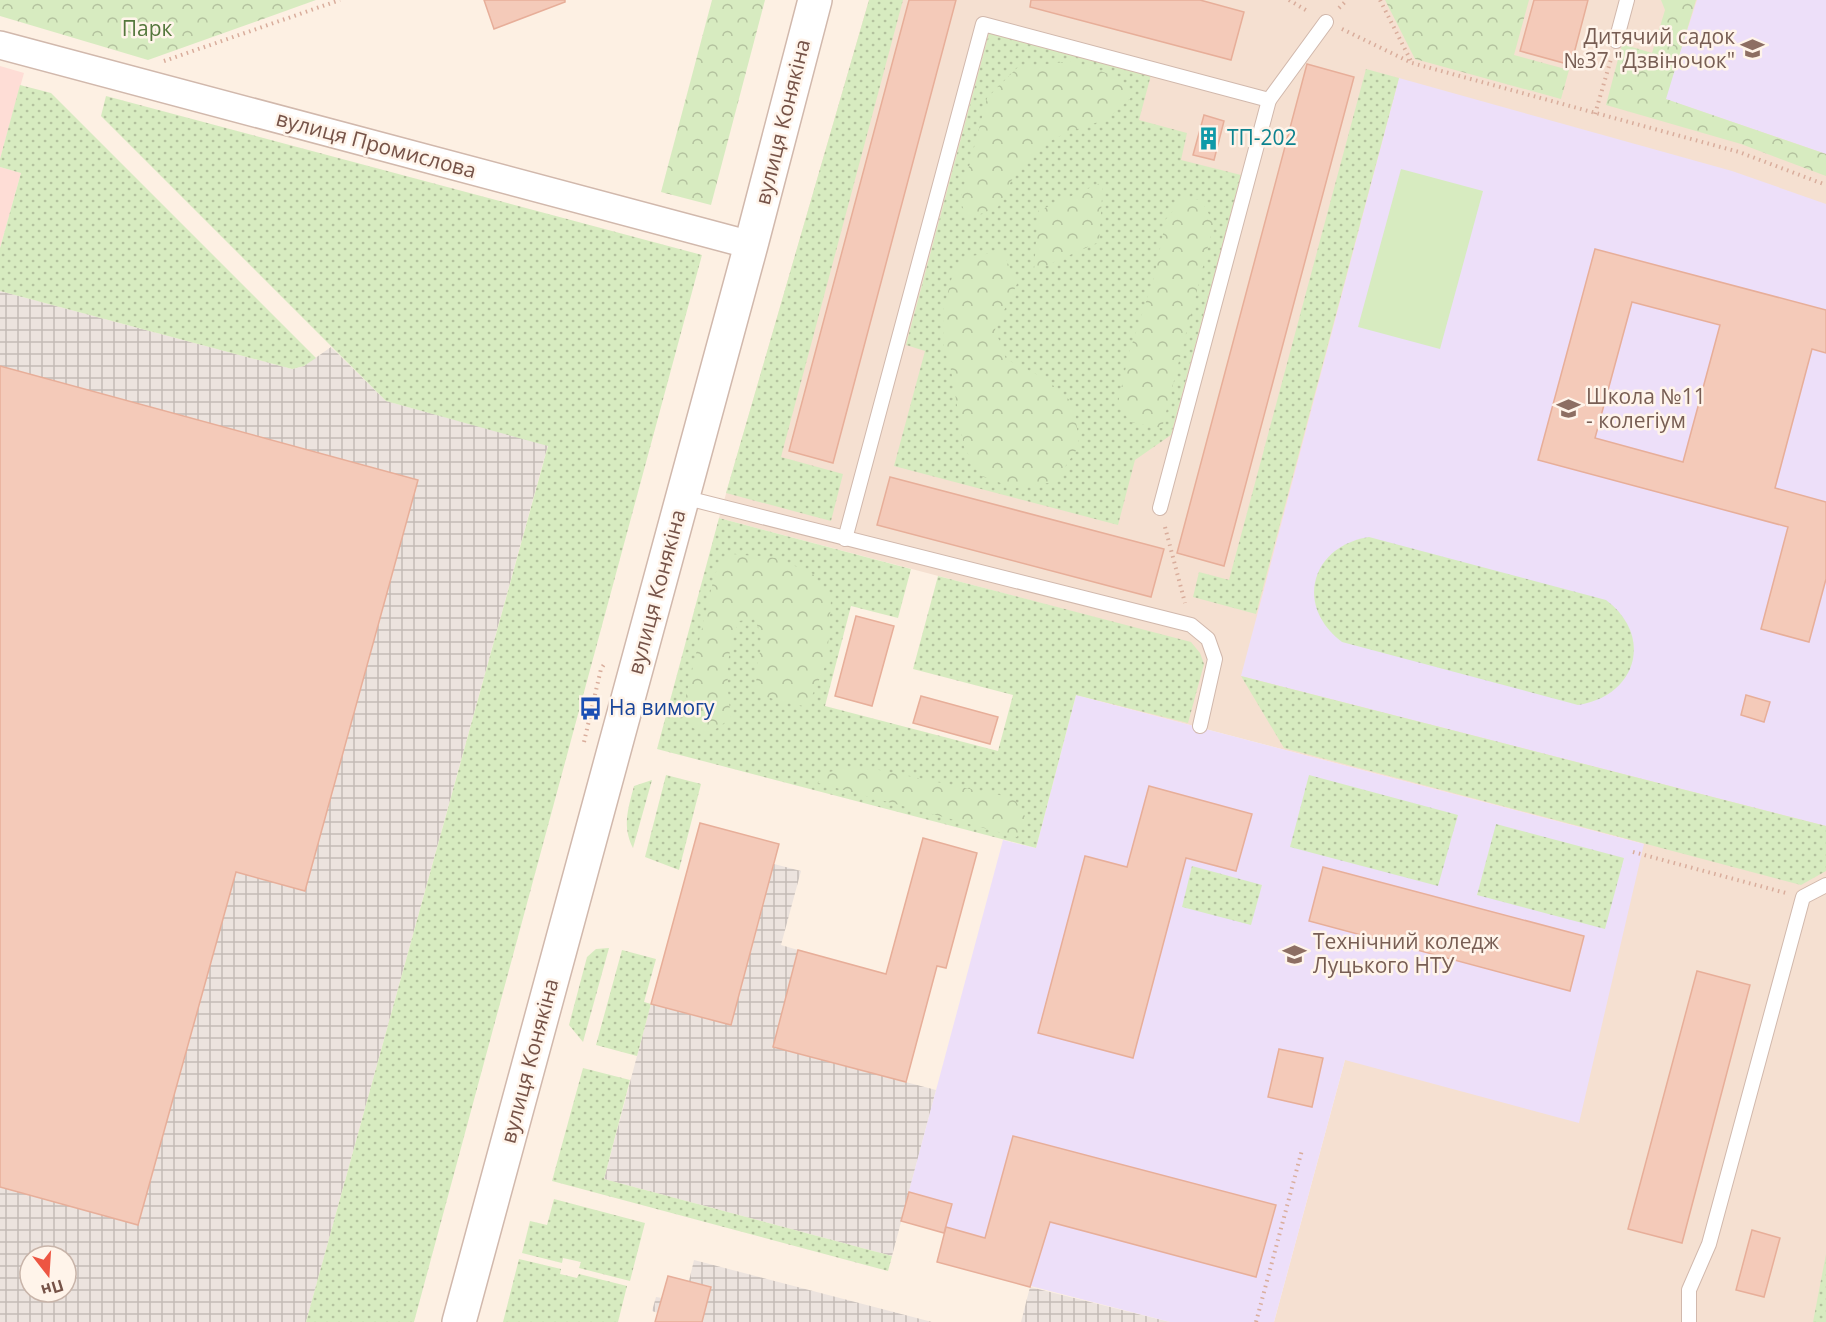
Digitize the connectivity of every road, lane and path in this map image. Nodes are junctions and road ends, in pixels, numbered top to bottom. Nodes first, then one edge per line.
1 (340, 0) edge
2 (815, 0) edge
3 (1289, 0) edge
4 (1380, 0) edge
5 (1627, 0) edge
6 (1326, 22) junction
7 (1616, 41) joint
8 (0, 45) edge
9 (162, 62) dead end
10 (1412, 63) junction
11 (1269, 100) junction
12 (1595, 114) junction
13 (1826, 185) edge
14 (751, 245) junction
15 (683, 497) junction
16 (1160, 508) joint
17 (845, 539) junction
18 (1191, 625) junction
19 (1200, 726) dead end
20 (1633, 852) dead end
21 (1826, 885) edge
22 (1803, 897) junction
23 (1302, 1150) dead end
24 (459, 1322) edge
25 (1256, 1322) edge
26 (1689, 1322) edge

1 - 9 path
2 - 14 street, вулиця Конякіна
3 - 6 path
4 - 10 path
5 - 7 lane
6 - 10 path
6 - 11 lane
7 - 12 path
8 - 14 street, вулиця Промислова
10 - 12 path
11 - 16 lane
11 - 17 lane
12 - 13 path
14 - 15 street, вулиця Конякіна
15 - 17 lane
15 - 24 street, вулиця Конякіна
16 - 18 path
17 - 18 lane
18 - 19 lane
20 - 22 path
21 - 22 lane
22 - 26 lane
23 - 25 path

